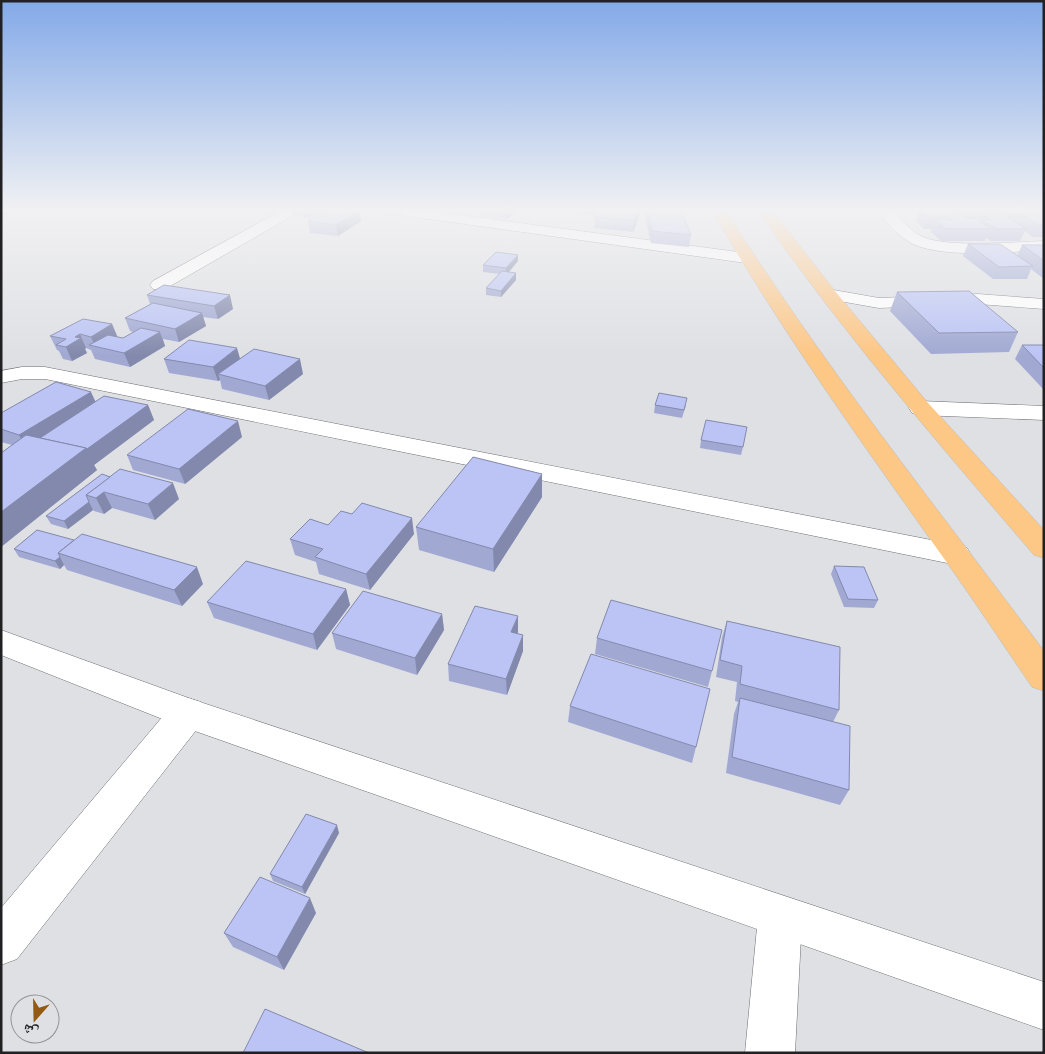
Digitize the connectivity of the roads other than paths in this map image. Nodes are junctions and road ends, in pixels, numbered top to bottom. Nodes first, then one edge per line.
1 (207, 258) edge
2 (746, 258) edge
3 (801, 258) edge
4 (159, 285) dead end
5 (828, 294) junction
6 (1044, 304) edge
7 (1, 377) edge
8 (920, 408) junction
9 (1044, 413) edge
10 (1044, 548) edge
11 (957, 555) junction
12 (1, 642) edge
13 (1044, 677) edge
14 (188, 713) junction
15 (780, 918) junction
16 (1, 943) edge
17 (1044, 1006) edge
18 (770, 1053) edge

1 - 4 street
2 - 11 main road
3 - 5 main road
5 - 6 street
5 - 8 main road
7 - 11 street
8 - 9 street
8 - 10 main road
11 - 13 main road
12 - 14 street
14 - 15 street
14 - 16 street
15 - 17 street
15 - 18 street

